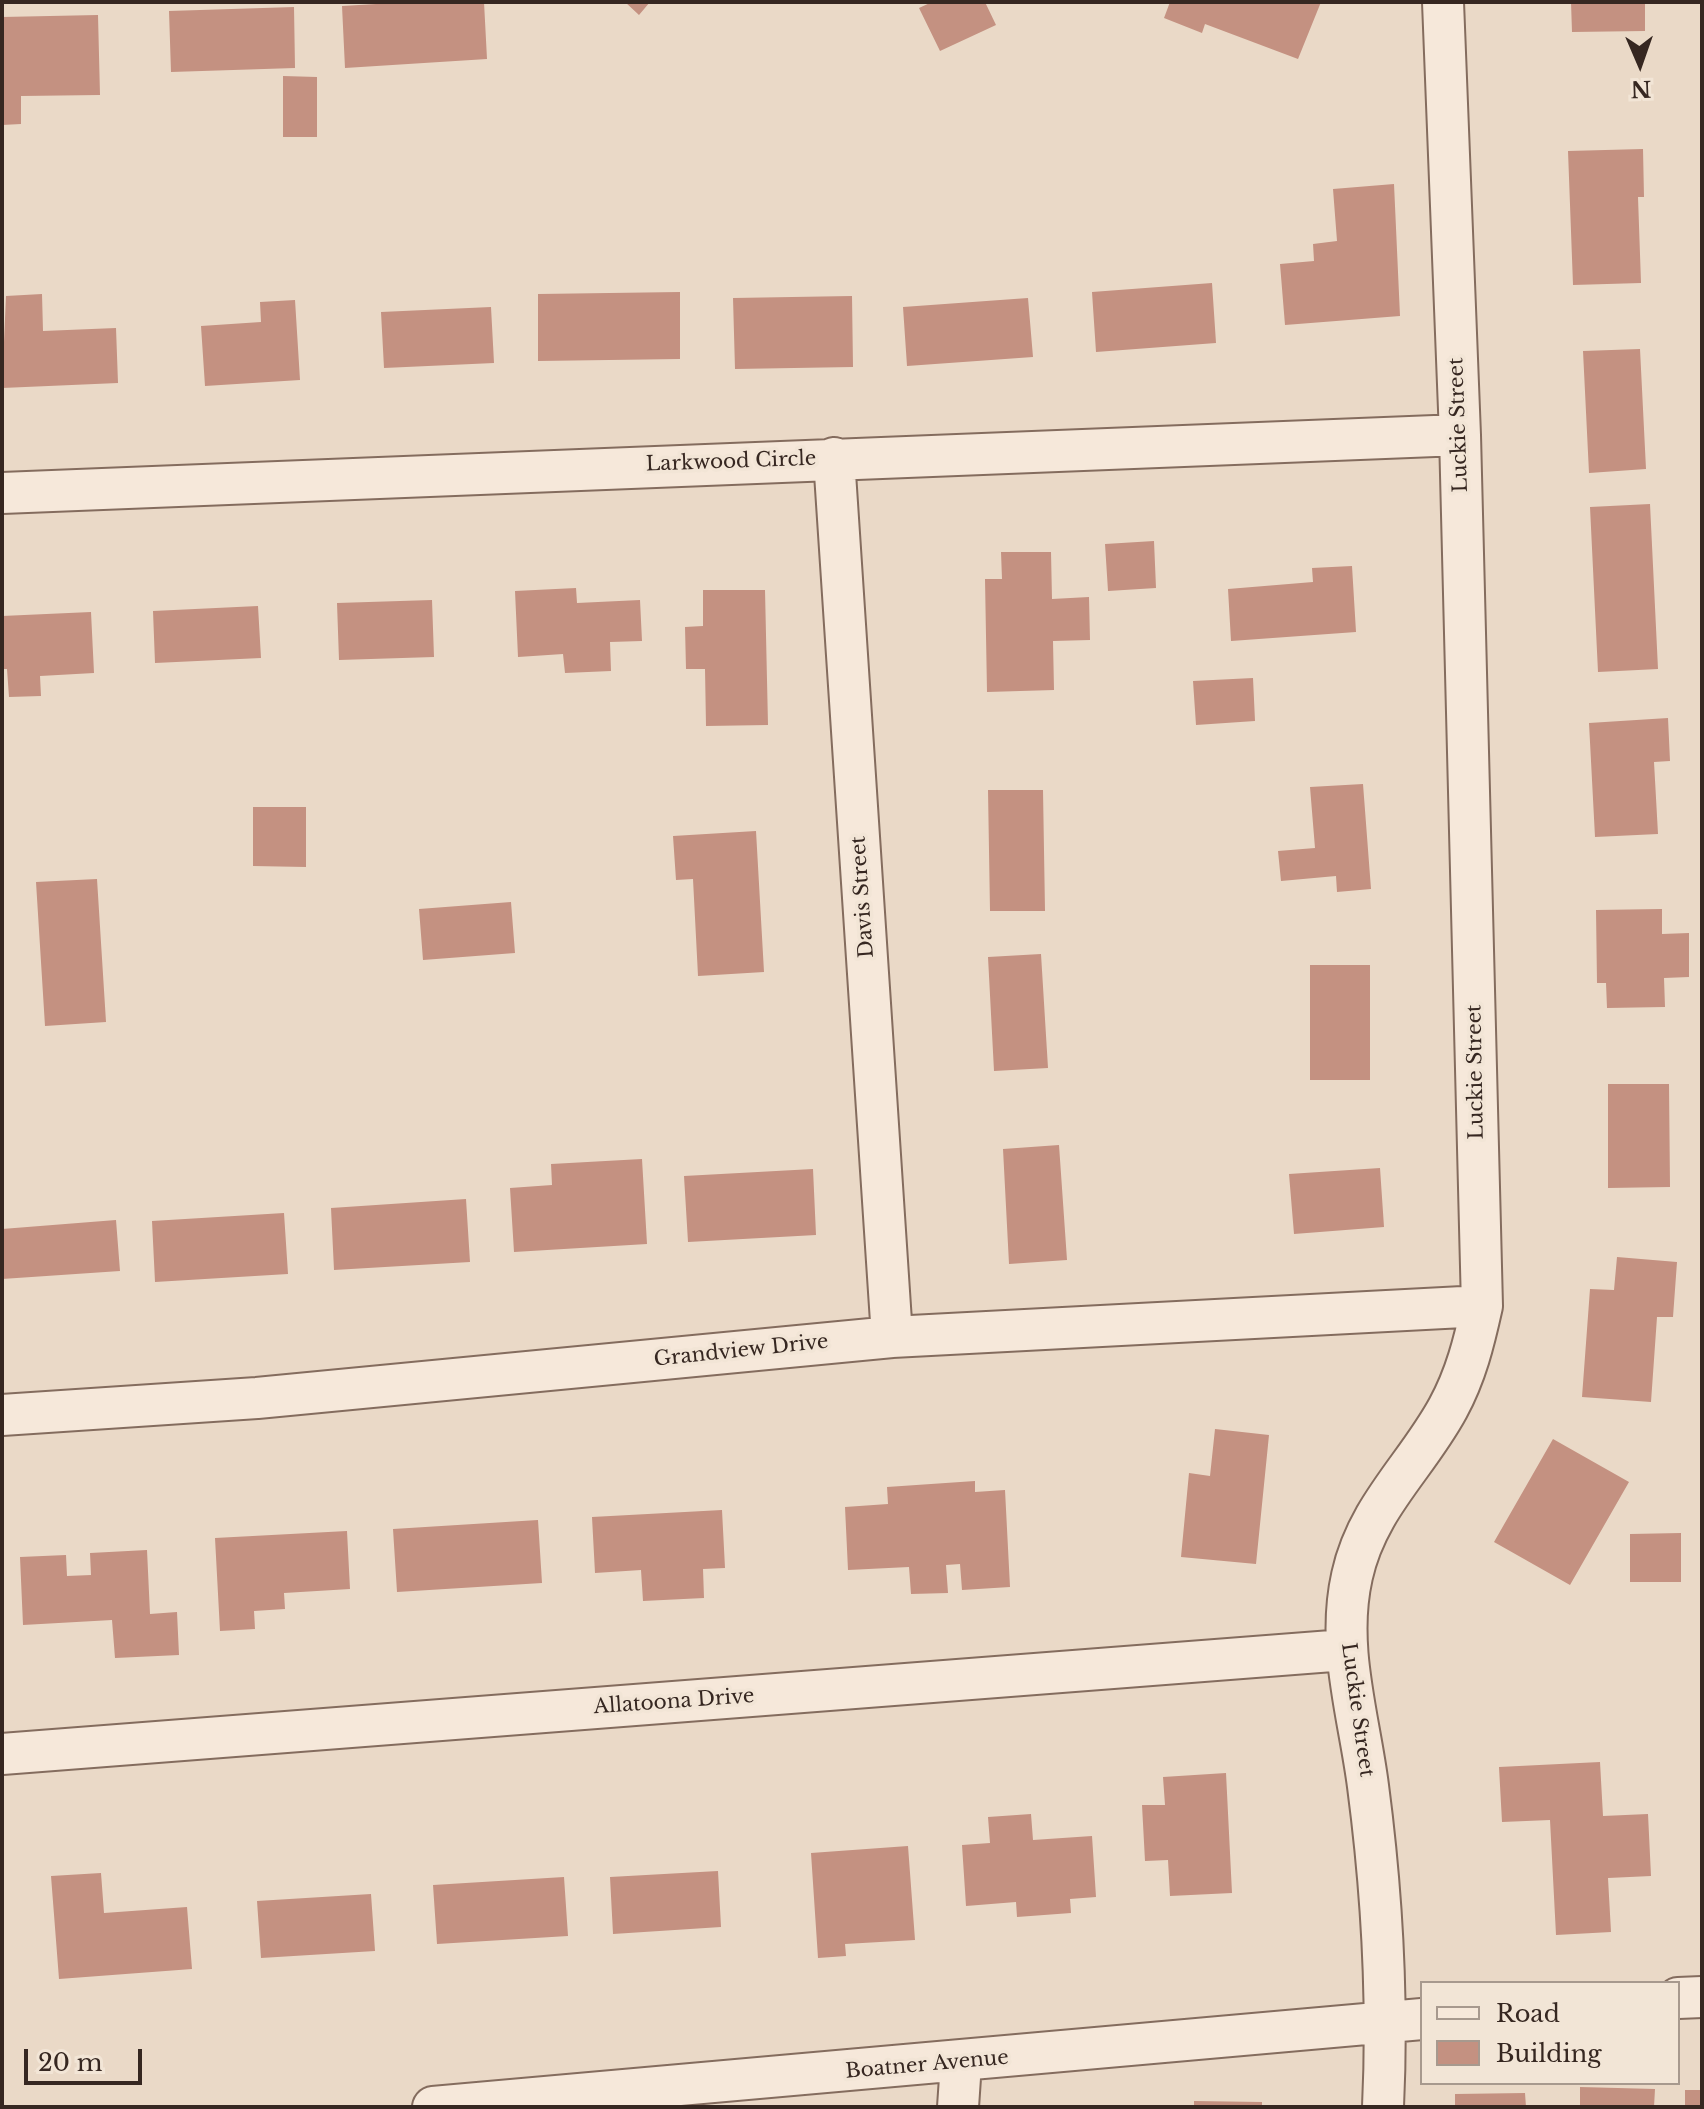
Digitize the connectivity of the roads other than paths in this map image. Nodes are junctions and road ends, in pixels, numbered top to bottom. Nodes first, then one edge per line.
1 (1443, 2) edge
2 (1460, 435) junction
3 (834, 458) junction
4 (2, 493) edge
5 (1482, 1306) junction
6 (892, 1337) junction
7 (2, 1415) edge
8 (1345, 1650) junction
9 (2, 1754) edge
10 (1702, 1997) edge
11 (1680, 1998) edge
12 (1404, 2021) edge
13 (961, 2063) junction
14 (433, 2107) edge
15 (958, 2107) edge
16 (1383, 2107) edge

1 - 2 street, Luckie Street
2 - 3 street, Larkwood Circle
2 - 5 street, Luckie Street
3 - 4 street, Larkwood Circle
3 - 6 street, Davis Street
5 - 6 street, Grandview Drive
5 - 8 street, Luckie Street
6 - 7 street, Grandview Drive
8 - 9 street, Allatoona Drive
8 - 12 street, Luckie Street
10 - 11 street
12 - 13 street, Boatner Avenue
12 - 16 street, Luckie Street
13 - 14 street, Boatner Avenue
13 - 15 street

